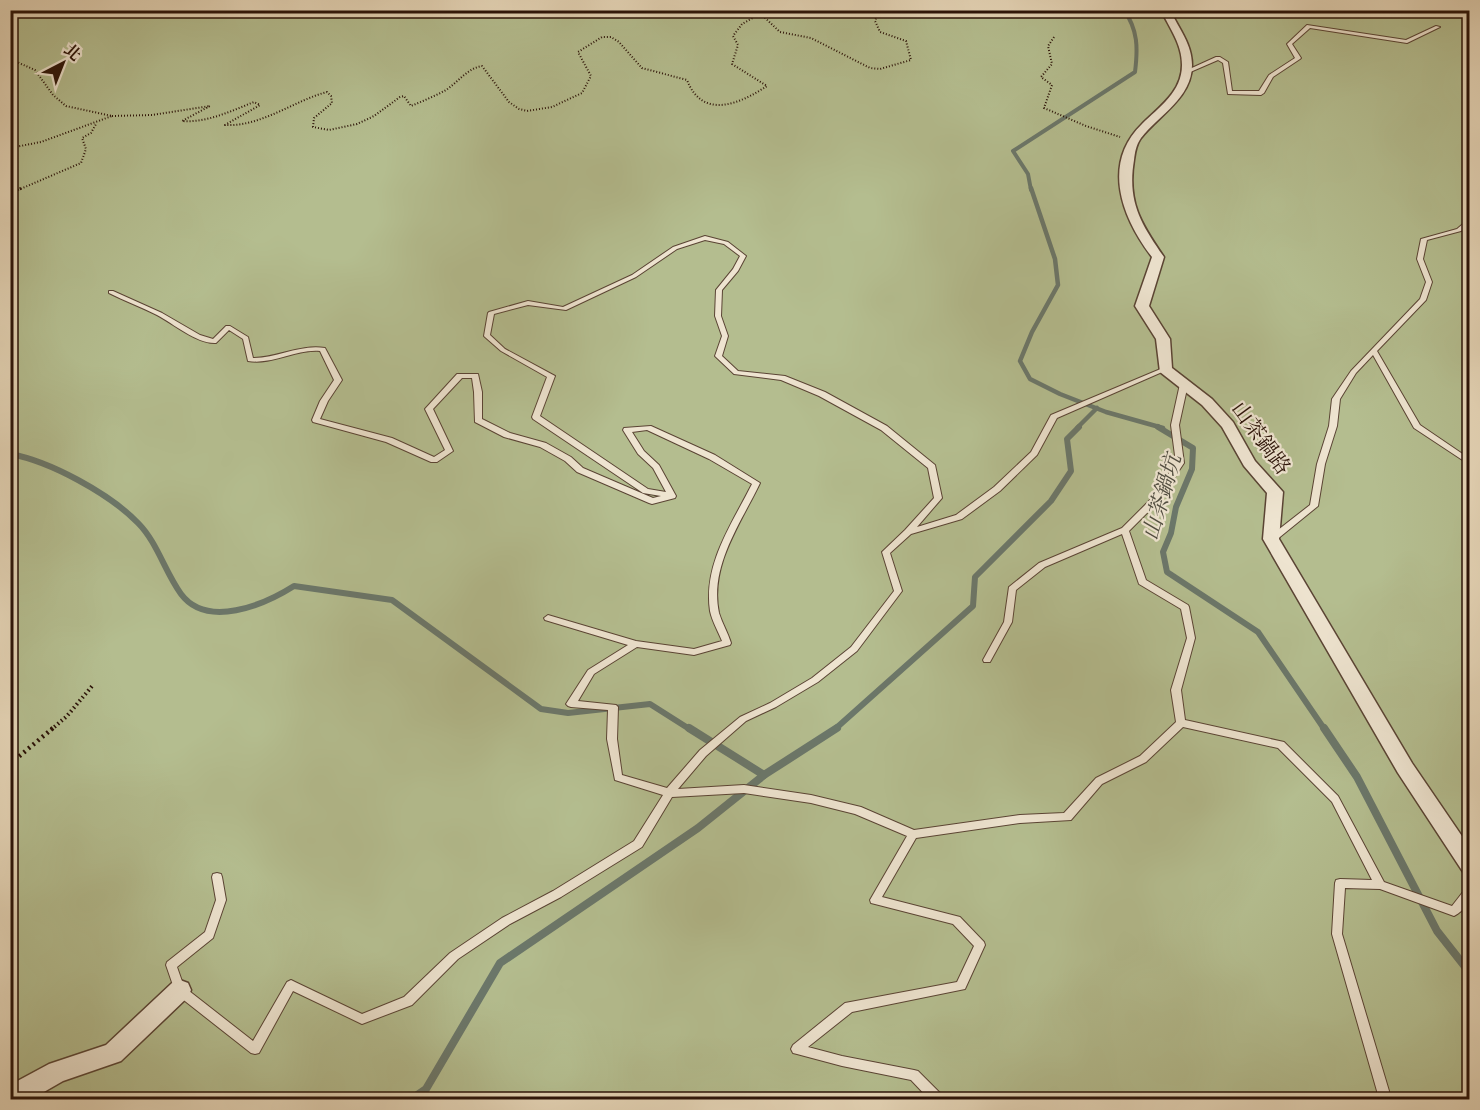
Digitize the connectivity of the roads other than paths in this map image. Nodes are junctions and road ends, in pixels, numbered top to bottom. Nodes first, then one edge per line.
1 (1165, 10) edge
2 (1438, 27) dead end
3 (1186, 72) junction
4 (1470, 220) edge
5 (111, 292) dead end
6 (1374, 351) junction
7 (1165, 369) junction
8 (1184, 384) junction
9 (1470, 464) edge
10 (672, 496) junction
11 (1125, 530) junction
12 (908, 532) junction
13 (1271, 539) junction
14 (548, 618) dead end
15 (636, 644) junction
16 (987, 660) dead end
17 (1181, 723) junction
18 (669, 793) junction
19 (913, 834) junction
20 (1470, 866) edge
21 (217, 877) dead end
22 (1380, 885) junction
23 (1470, 891) edge
24 (180, 990) junction
25 (10, 1098) edge
26 (939, 1100) edge
27 (1382, 1100) edge

1 - 3 street
2 - 3 lane
3 - 7 street
4 - 6 lane
5 - 10 lane
6 - 9 lane
6 - 13 lane
7 - 8 street, 山茶鍋路
7 - 12 lane
8 - 11 lane
8 - 13 street, 山茶鍋路
10 - 12 lane
10 - 15 lane
11 - 16 lane
11 - 17 lane
12 - 18 lane
13 - 20 street
14 - 15 lane
15 - 18 lane
17 - 19 lane
17 - 22 lane
18 - 19 lane
18 - 24 lane
19 - 26 lane
21 - 24 lane
22 - 23 lane
22 - 27 lane
24 - 25 street

